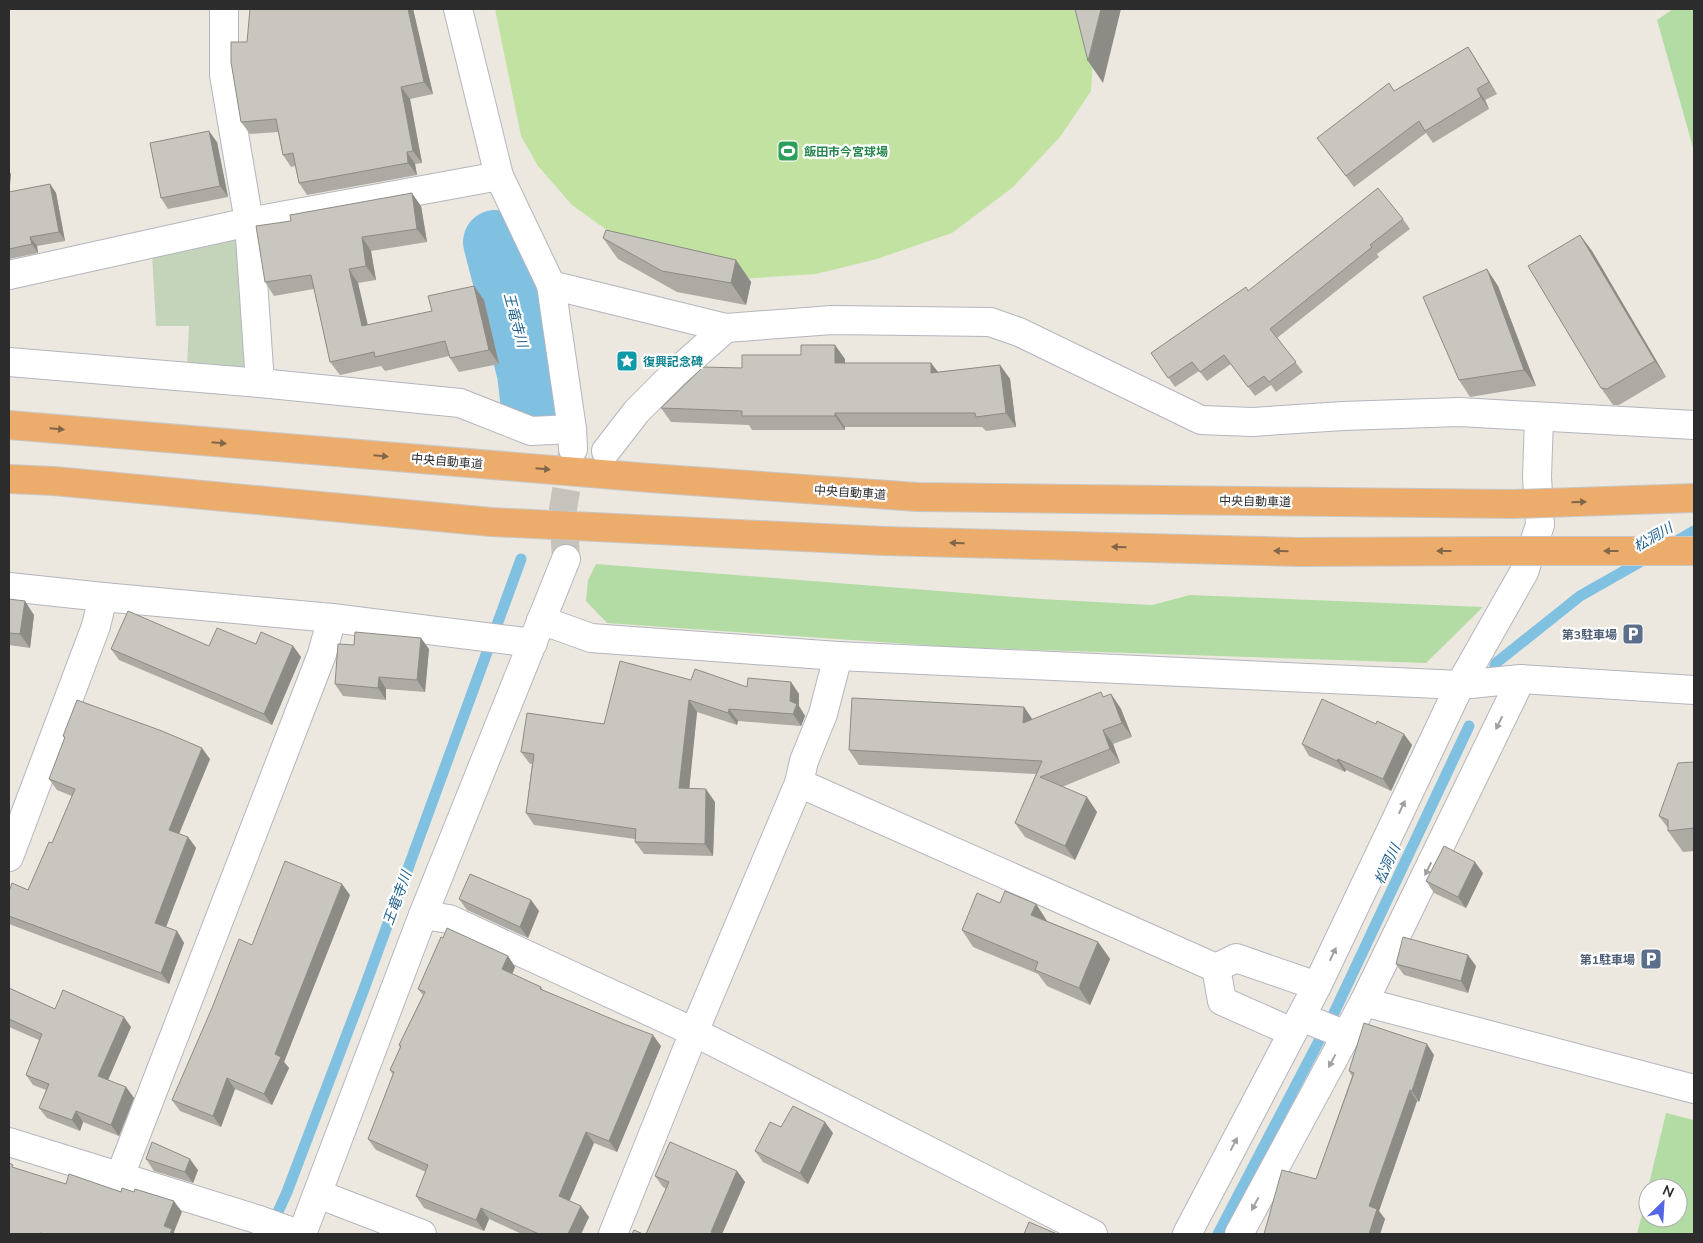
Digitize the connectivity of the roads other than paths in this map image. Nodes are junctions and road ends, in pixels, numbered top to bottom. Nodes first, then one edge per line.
1 (224, 9) edge
2 (458, 9) edge
3 (499, 176) junction
4 (249, 222) junction
5 (9, 275) edge
6 (551, 285) junction
7 (726, 328) junction
8 (9, 362) edge
9 (260, 383) junction
10 (1539, 418) junction
11 (9, 425) edge
12 (1694, 425) edge
13 (606, 451) dead end
14 (9, 479) edge
15 (1694, 498) edge
16 (1694, 551) edge
17 (566, 559) tunnel mouth
18 (9, 587) edge
19 (102, 598) junction
20 (332, 618) junction
21 (529, 634) junction
22 (838, 656) junction
23 (1521, 679) junction
24 (1460, 685) junction
25 (1694, 690) edge
26 (799, 783) junction
27 (9, 857) edge
28 (423, 915) junction
29 (1216, 968) junction
30 (1317, 986) junction
31 (1364, 1002) junction
32 (1296, 1025) junction
33 (694, 1032) junction
34 (1346, 1035) junction
35 (1694, 1089) edge
36 (9, 1142) edge
37 (120, 1176) junction
38 (318, 1194) junction
39 (296, 1233) edge
40 (422, 1234) edge
41 (613, 1234) edge
42 (1093, 1234) edge
43 (1187, 1234) edge
44 (1240, 1234) edge

1 - 4 street
2 - 3 street
3 - 4 street
3 - 6 street
4 - 5 street
4 - 9 street
6 - 7 street
6 - 9 street
7 - 10 street
7 - 13 street
8 - 9 street
10 - 12 street
10 - 24 street
11 -> 15 highway, 中央自動車道, bridge
16 -> 14 highway, bridge
17 - 21 street
18 - 19 street
19 - 20 street
19 - 27 street
20 - 21 street
20 - 37 street
21 - 22 street
21 - 28 street
22 - 24 street
22 - 26 street
23 - 24 street
23 - 25 street
23 -> 31 street
30 -> 24 street
26 - 29 street
26 - 33 street
28 - 33 street
28 - 38 street
29 - 30 street
29 - 32 street
30 - 32 street
31 - 34 street
31 - 35 street
32 - 34 street
43 -> 32 street
33 - 41 street
33 - 42 street
34 -> 44 street
36 - 37 street
37 - 39 street
38 - 39 street
38 - 40 street

